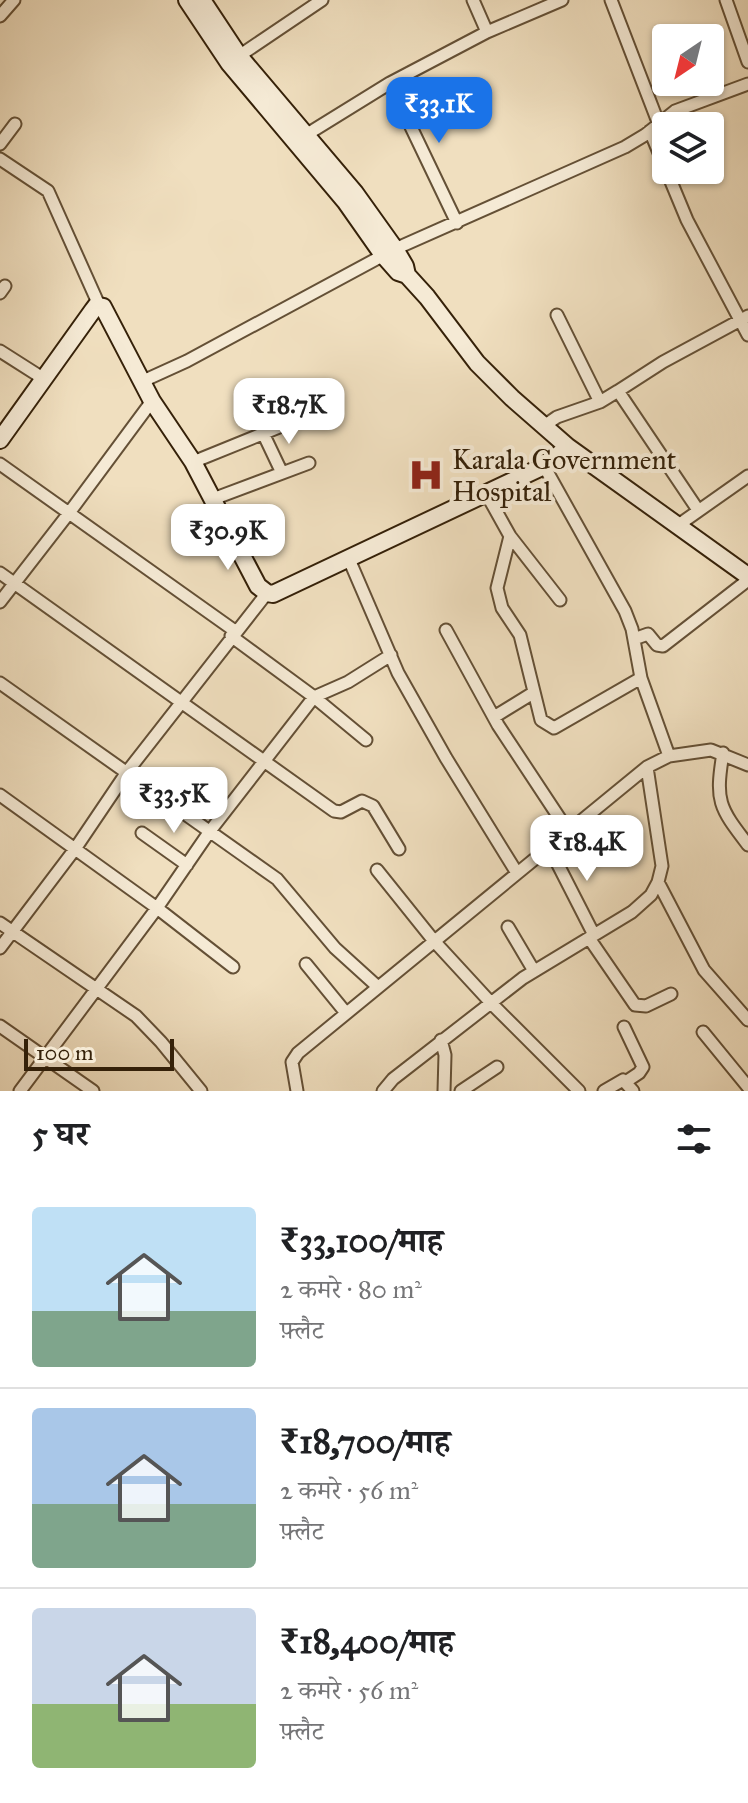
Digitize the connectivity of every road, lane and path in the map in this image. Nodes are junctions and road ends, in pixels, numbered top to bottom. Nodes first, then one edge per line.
1 (14, 0) edge
2 (187, 0) edge
3 (202, 0) edge
4 (322, 0) edge
5 (473, 0) edge
6 (562, 0) edge
7 (611, 0) edge
8 (726, 0) edge
9 (0, 16) edge
10 (487, 32) junction
11 (745, 45) edge
12 (234, 59) junction
13 (748, 62) edge
14 (390, 83) junction
15 (748, 84) edge
16 (674, 112) edge
17 (652, 121) edge
18 (15, 124) dead end
19 (652, 128) edge
20 (301, 137) junction
21 (0, 144) edge
22 (0, 159) edge
23 (671, 184) edge
24 (457, 223) junction
25 (389, 252) junction
26 (99, 305) junction
27 (557, 315) dead end
28 (744, 318) edge
29 (748, 335) edge
30 (0, 351) edge
31 (44, 379) junction
32 (143, 381) junction
33 (618, 391) junction
34 (152, 401) junction
35 (600, 402) junction
36 (299, 419) dead end
37 (544, 426) junction
38 (263, 433) junction
39 (0, 439) edge
40 (568, 447) junction
41 (193, 462) junction
42 (309, 463) dead end
43 (0, 464) edge
44 (544, 466) junction
45 (282, 473) junction
46 (748, 476) edge
47 (486, 493) junction
48 (213, 499) junction
49 (698, 510) junction
50 (69, 513) junction
51 (677, 526) junction
52 (510, 536) junction
53 (348, 557) junction
54 (0, 573) edge
55 (748, 578) edge
56 (14, 583) junction
57 (267, 593) junction
58 (560, 600) dead end
59 (0, 602) edge
60 (446, 630) dead end
61 (233, 634) junction
62 (634, 639) junction
63 (391, 655) junction
64 (641, 678) junction
65 (0, 683) edge
66 (533, 693) junction
67 (314, 697) junction
68 (181, 702) junction
69 (494, 717) junction
70 (366, 740) dead end
71 (723, 753) junction
72 (669, 756) junction
73 (264, 762) junction
74 (748, 765) edge
75 (647, 767) junction
76 (127, 772) junction
77 (0, 795) edge
78 (210, 831) junction
79 (568, 831) junction
80 (142, 833) dead end
81 (748, 845) edge
82 (549, 847) junction
83 (75, 849) junction
84 (399, 849) dead end
85 (187, 865) junction
86 (377, 870) dead end
87 (517, 873) junction
88 (658, 882) junction
89 (157, 908) junction
90 (0, 923) edge
91 (508, 927) dead end
92 (13, 932) junction
93 (591, 937) junction
94 (434, 941) junction
95 (0, 948) edge
96 (306, 964) dead end
97 (233, 967) dead end
98 (534, 971) junction
99 (97, 987) junction
100 (378, 987) junction
101 (671, 994) dead end
102 (492, 1004) junction
103 (346, 1013) junction
104 (748, 1020) edge
105 (0, 1026) edge
106 (624, 1027) dead end
107 (703, 1032) dead end
108 (441, 1040) junction
109 (46, 1057) junction
110 (497, 1067) dead end
111 (630, 1086) edge
112 (748, 1087) edge
113 (20, 1091) edge
114 (93, 1091) edge
115 (201, 1091) edge
116 (297, 1091) edge
117 (383, 1091) edge
118 (444, 1091) edge
119 (461, 1091) edge
120 (579, 1091) edge
121 (604, 1091) edge

1 - 9 street
2 - 12 main road
3 - 12 main road
4 - 12 street
5 - 10 street
6 - 10 street
7 - 17 street
8 - 11 street
10 - 14 street
11 - 13 street
12 - 20 main road
14 - 20 street
14 - 24 street
15 - 16 street
18 - 21 street
19 - 24 street
20 - 25 main road
22 - 26 street
23 - 28 street
24 - 25 street
25 - 32 street
25 - 37 main road
26 - 31 main road
26 - 32 main road
27 - 35 street
28 - 29 street
28 - 33 street
30 - 31 street
31 - 39 main road
32 - 34 main road
33 - 35 street
33 - 49 street
34 - 41 main road
34 - 50 street
35 - 37 street
36 - 38 street
37 - 40 main road
38 - 41 street
38 - 45 street
40 - 44 main road
40 - 51 main road
41 - 48 main road
42 - 45 street
43 - 50 street
44 - 47 main road
44 - 62 street
45 - 48 street
46 - 49 street
47 - 52 street
47 - 53 main road
48 - 57 main road
49 - 51 street
50 - 56 street
50 - 61 street
51 - 55 main road
52 - 58 street
52 - 66 street
53 - 57 main road
53 - 63 street
54 - 56 street
55 - 62 street
56 - 59 street
56 - 68 street
57 - 61 street
60 - 69 street
61 - 67 street
61 - 68 street
62 - 64 street
63 - 67 street
63 - 87 street
64 - 66 street
64 - 72 street
65 - 76 street
66 - 69 street
67 - 70 street
67 - 73 street
68 - 73 street
68 - 76 street
69 - 79 street
71 - 72 street
71 - 74 street
71 - 81 street
72 - 75 street
73 - 78 street
73 - 84 street
75 - 79 street
75 - 88 street
76 - 78 street
76 - 83 street
77 - 83 street
78 - 85 street
78 - 100 street
79 - 82 street
80 - 85 street
82 - 87 street
82 - 93 street
83 - 89 street
83 - 92 street
85 - 89 street
86 - 94 street
87 - 94 street
88 - 93 street
88 - 104 street
89 - 97 street
89 - 99 street
90 - 92 street
91 - 98 street
92 - 95 street
92 - 99 street
93 - 98 street
93 - 101 street
94 - 100 street
94 - 102 street
96 - 103 street
98 - 102 street
99 - 109 street
99 - 115 street
100 - 103 street
102 - 108 street
102 - 120 street
103 - 116 street
105 - 109 street
106 - 111 street
107 - 112 street
108 - 117 street
108 - 118 street
109 - 113 street
109 - 114 street
110 - 119 street
111 - 121 street

